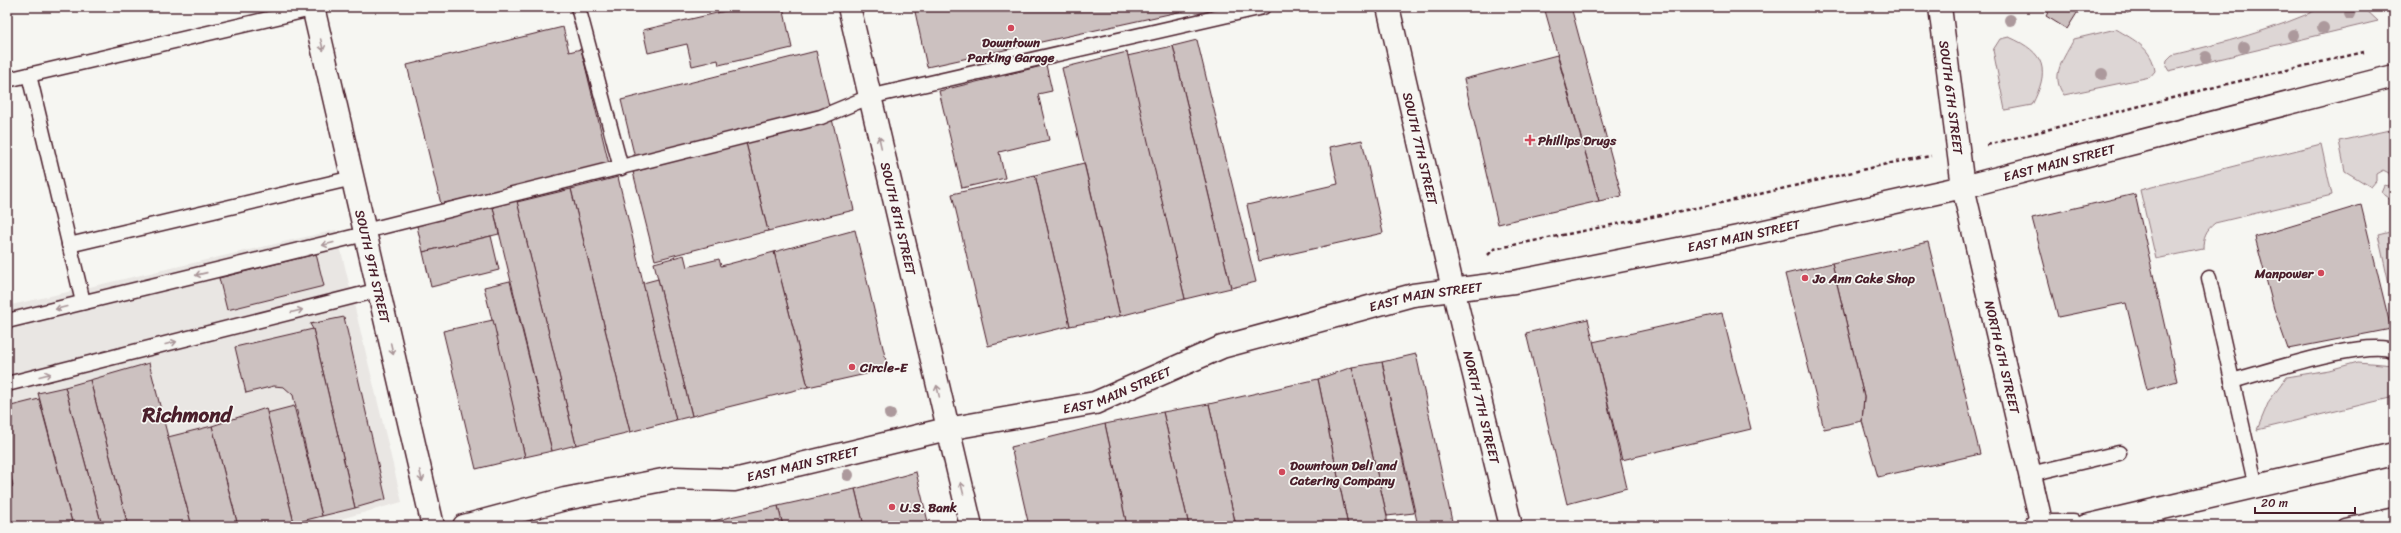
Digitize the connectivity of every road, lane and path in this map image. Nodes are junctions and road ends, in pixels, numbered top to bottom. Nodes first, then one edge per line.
1 (578, 7) edge
2 (848, 7) edge
3 (1263, 7) edge
4 (1388, 7) edge
5 (1940, 7) edge
6 (316, 8) edge
7 (2371, 50) dead end
8 (29, 75) junction
9 (2394, 76) edge
10 (7, 80) edge
11 (869, 97) junction
12 (1995, 143) dead end
13 (1919, 158) dead end
14 (621, 168) junction
15 (353, 178) junction
16 (1963, 187) junction
17 (365, 233) junction
18 (69, 245) junction
19 (1494, 249) dead end
20 (2209, 278) dead end
21 (1453, 289) junction
22 (378, 290) junction
23 (83, 302) junction
24 (7, 321) edge
25 (2394, 351) edge
26 (2232, 381) junction
27 (7, 384) edge
28 (947, 429) junction
29 (2119, 453) dead end
30 (2394, 454) edge
31 (2030, 474) junction
32 (2256, 487) junction
33 (2394, 515) edge
34 (433, 526) edge
35 (464, 526) edge
36 (971, 526) edge
37 (1511, 526) edge
38 (2039, 526) edge
39 (2073, 526) edge
40 (2086, 526) edge
41 (2345, 526) edge

1 - 14 lane
2 - 11 main road, SOUTH 8TH STREET
3 - 11 lane
4 - 21 main road, SOUTH 7TH STREET
5 - 16 main road, SOUTH 6TH STREET
6 - 8 lane
6 -> 15 main road, SOUTH 9TH STREET
7 - 12 path
8 - 10 lane
8 - 18 lane
9 - 16 main road, EAST MAIN STREET
11 - 14 lane
28 -> 11 main road, SOUTH 8TH STREET
13 - 19 path
14 - 17 lane
15 - 17 main road, SOUTH 9TH STREET
15 - 18 lane
16 - 21 main road, EAST MAIN STREET
16 - 31 main road, NORTH 6TH STREET
17 - 22 main road, SOUTH 9TH STREET
17 -> 23 lane
18 - 23 lane
20 - 26 lane
21 - 28 main road, EAST MAIN STREET
21 - 37 main road, NORTH 7TH STREET
27 -> 22 lane
22 -> 34 main road, SOUTH 9TH STREET
23 -> 24 lane
25 - 26 lane
26 - 32 lane
28 - 35 main road, EAST MAIN STREET
36 -> 28 main road, SOUTH 8TH STREET
29 - 31 lane
30 - 32 main road
31 - 38 main road, NORTH 6TH STREET
32 - 40 main road
33 - 41 lane
38 - 39 main road

